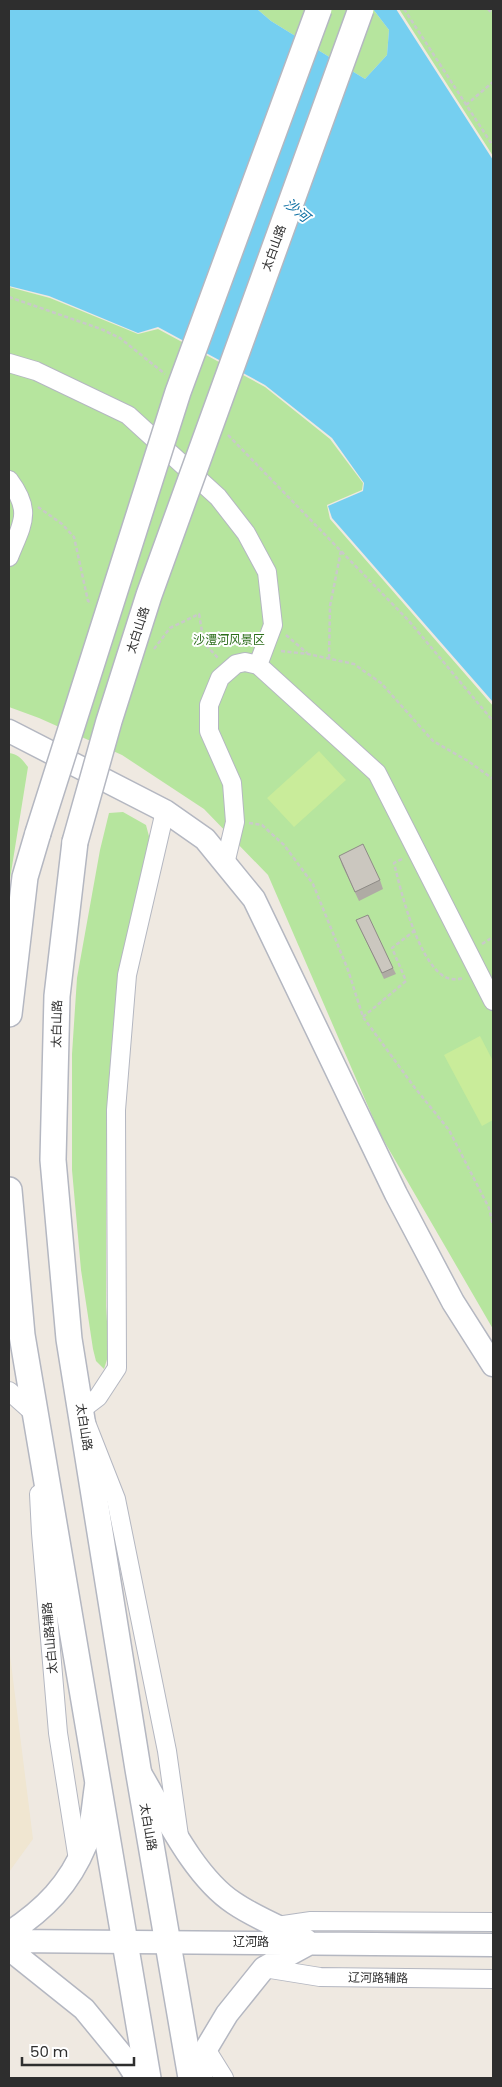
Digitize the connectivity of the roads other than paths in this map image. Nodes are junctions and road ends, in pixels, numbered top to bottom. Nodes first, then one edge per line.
1 (319, 9) edge
2 (360, 9) edge
3 (9, 363) edge
4 (9, 480) edge
5 (9, 556) edge
6 (261, 657) junction
7 (9, 731) edge
8 (166, 810) junction
9 (225, 864) junction
10 (493, 1000) edge
11 (9, 1014) edge
12 (9, 1190) edge
13 (493, 1365) edge
14 (9, 1391) edge
15 (81, 1410) junction
16 (36, 1415) junction
17 (138, 1769) junction
18 (97, 1781) junction
19 (180, 1839) junction
20 (78, 1860) junction
21 (493, 1922) edge
22 (277, 1926) junction
23 (9, 1934) edge
24 (9, 1941) edge
25 (124, 1941) junction
26 (167, 1941) junction
27 (312, 1942) junction
28 (493, 1945) edge
29 (9, 1950) edge
30 (264, 1968) junction
31 (493, 1979) edge
32 (206, 2049) junction
33 (140, 2074) edge
34 (191, 2078) edge
35 (202, 2078) edge
36 (224, 2078) edge

1 - 11 main road, bridge
2 - 15 main road, 太白山路, bridge
3 - 6 street
4 - 5 street
6 - 9 street
6 - 10 street
7 - 8 street
8 - 9 street
8 - 15 street
9 - 13 street
12 - 16 main road
14 - 16 street
15 - 17 main road, 太白山路
15 - 19 street
16 - 18 main road
16 - 20 street, 太白山路辅路
17 - 19 street
17 - 26 main road, 太白山路
18 - 20 street
18 - 25 main road
19 - 22 street
20 - 23 street
21 - 22 street
22 - 27 street
24 - 25 street, 辽河路
25 - 26 street, 辽河路
25 - 33 main road
26 - 27 street, 辽河路
26 - 34 main road, 太白山路
27 - 28 street, 辽河路
27 - 30 street
29 - 33 street
30 - 31 street, 辽河路辅路
30 - 32 street
32 - 35 street
32 - 36 street

